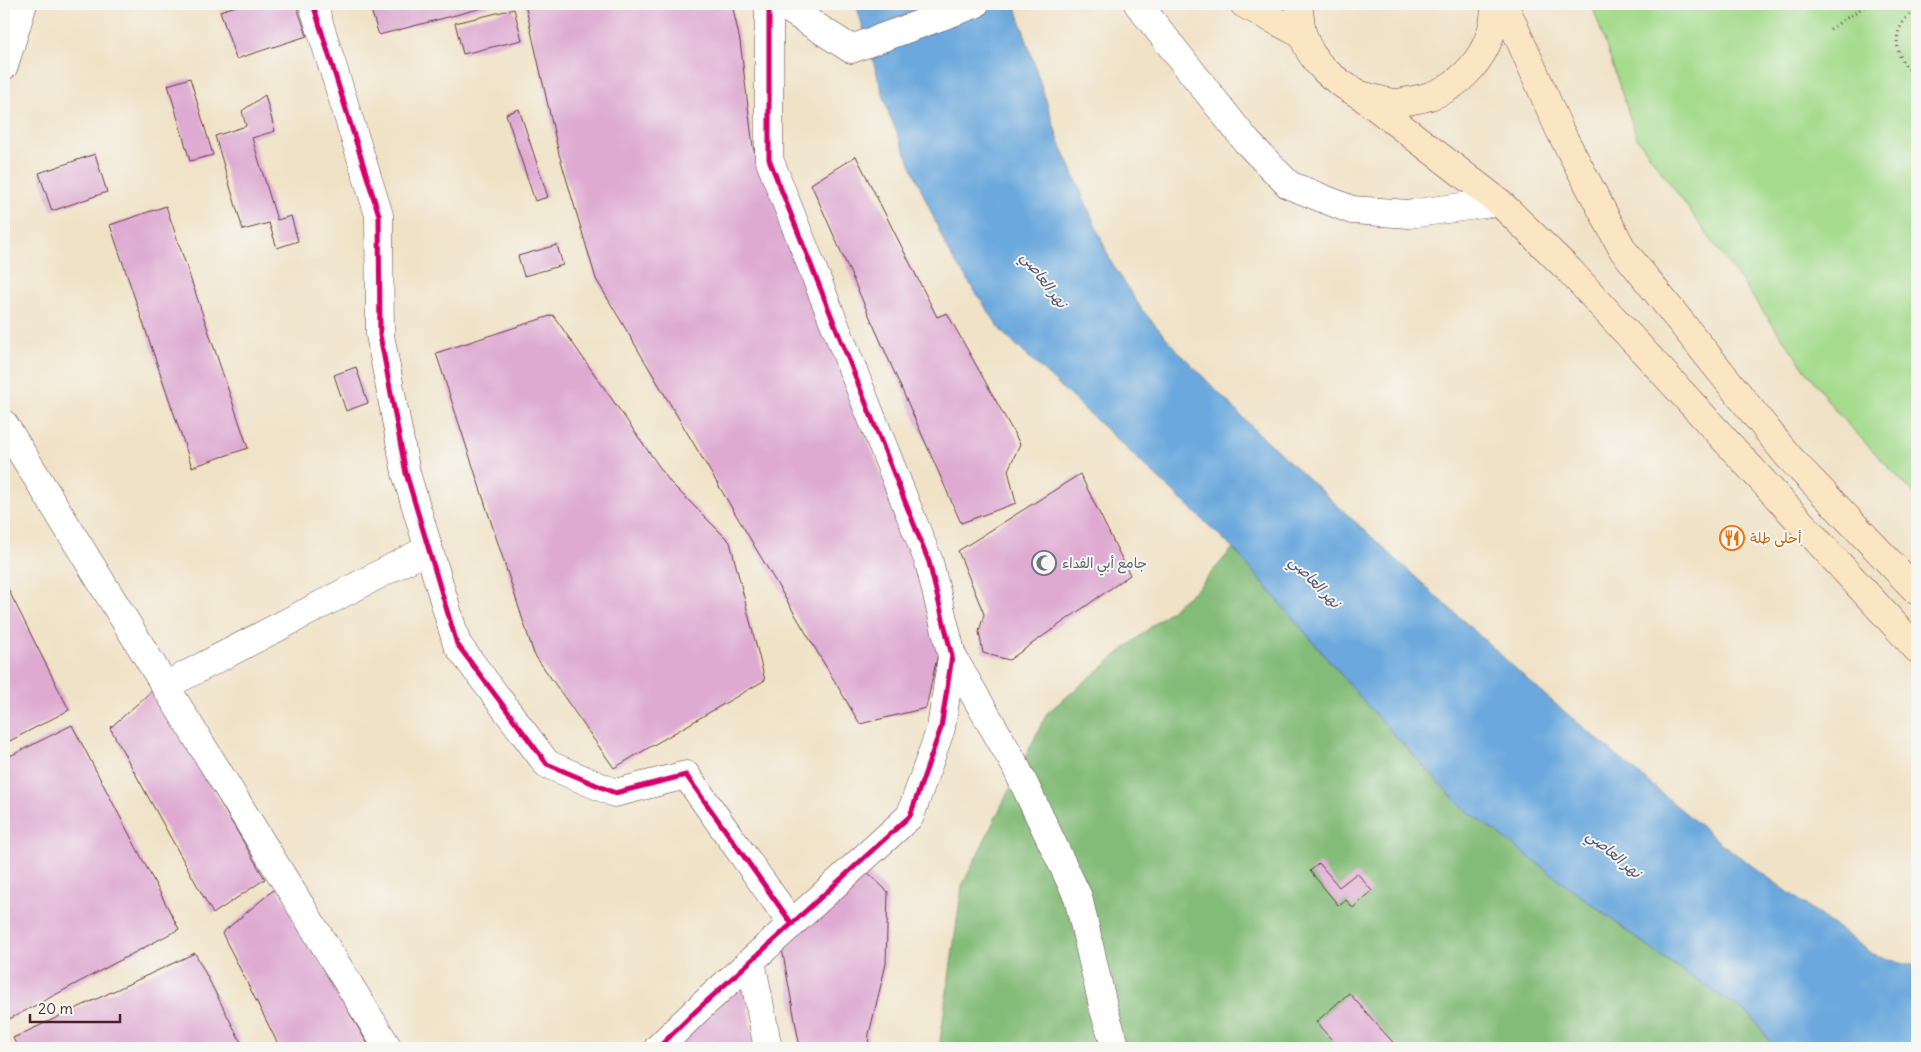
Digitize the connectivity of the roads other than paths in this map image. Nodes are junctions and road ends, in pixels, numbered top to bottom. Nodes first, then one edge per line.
1 (313, 4) edge
2 (769, 4) edge
3 (781, 4) edge
4 (975, 4) edge
5 (1138, 4) edge
6 (1244, 4) edge
7 (1298, 4) edge
8 (1495, 4) edge
9 (1504, 4) edge
10 (14, 18) edge
11 (1303, 35) junction
12 (4, 66) edge
13 (1360, 95) junction
14 (1500, 202) junction
15 (4, 424) edge
16 (428, 549) junction
17 (1917, 591) edge
18 (1917, 649) edge
19 (952, 656) junction
20 (165, 686) junction
21 (792, 924) junction
22 (751, 961) junction
23 (388, 1048) edge
24 (658, 1048) edge
25 (768, 1048) edge
26 (1116, 1048) edge

1 - 16 street
2 - 19 street
3 - 4 street
5 - 14 street
6 - 11 main road
7 - 11 main road
8 - 13 main road
9 - 17 main road
10 - 12 street
11 - 13 main road
13 - 14 main road
14 - 18 main road
15 - 20 street
16 - 20 street
16 - 21 street
19 - 21 street
19 - 26 street
20 - 23 street
21 - 22 street
22 - 24 street
22 - 25 street

